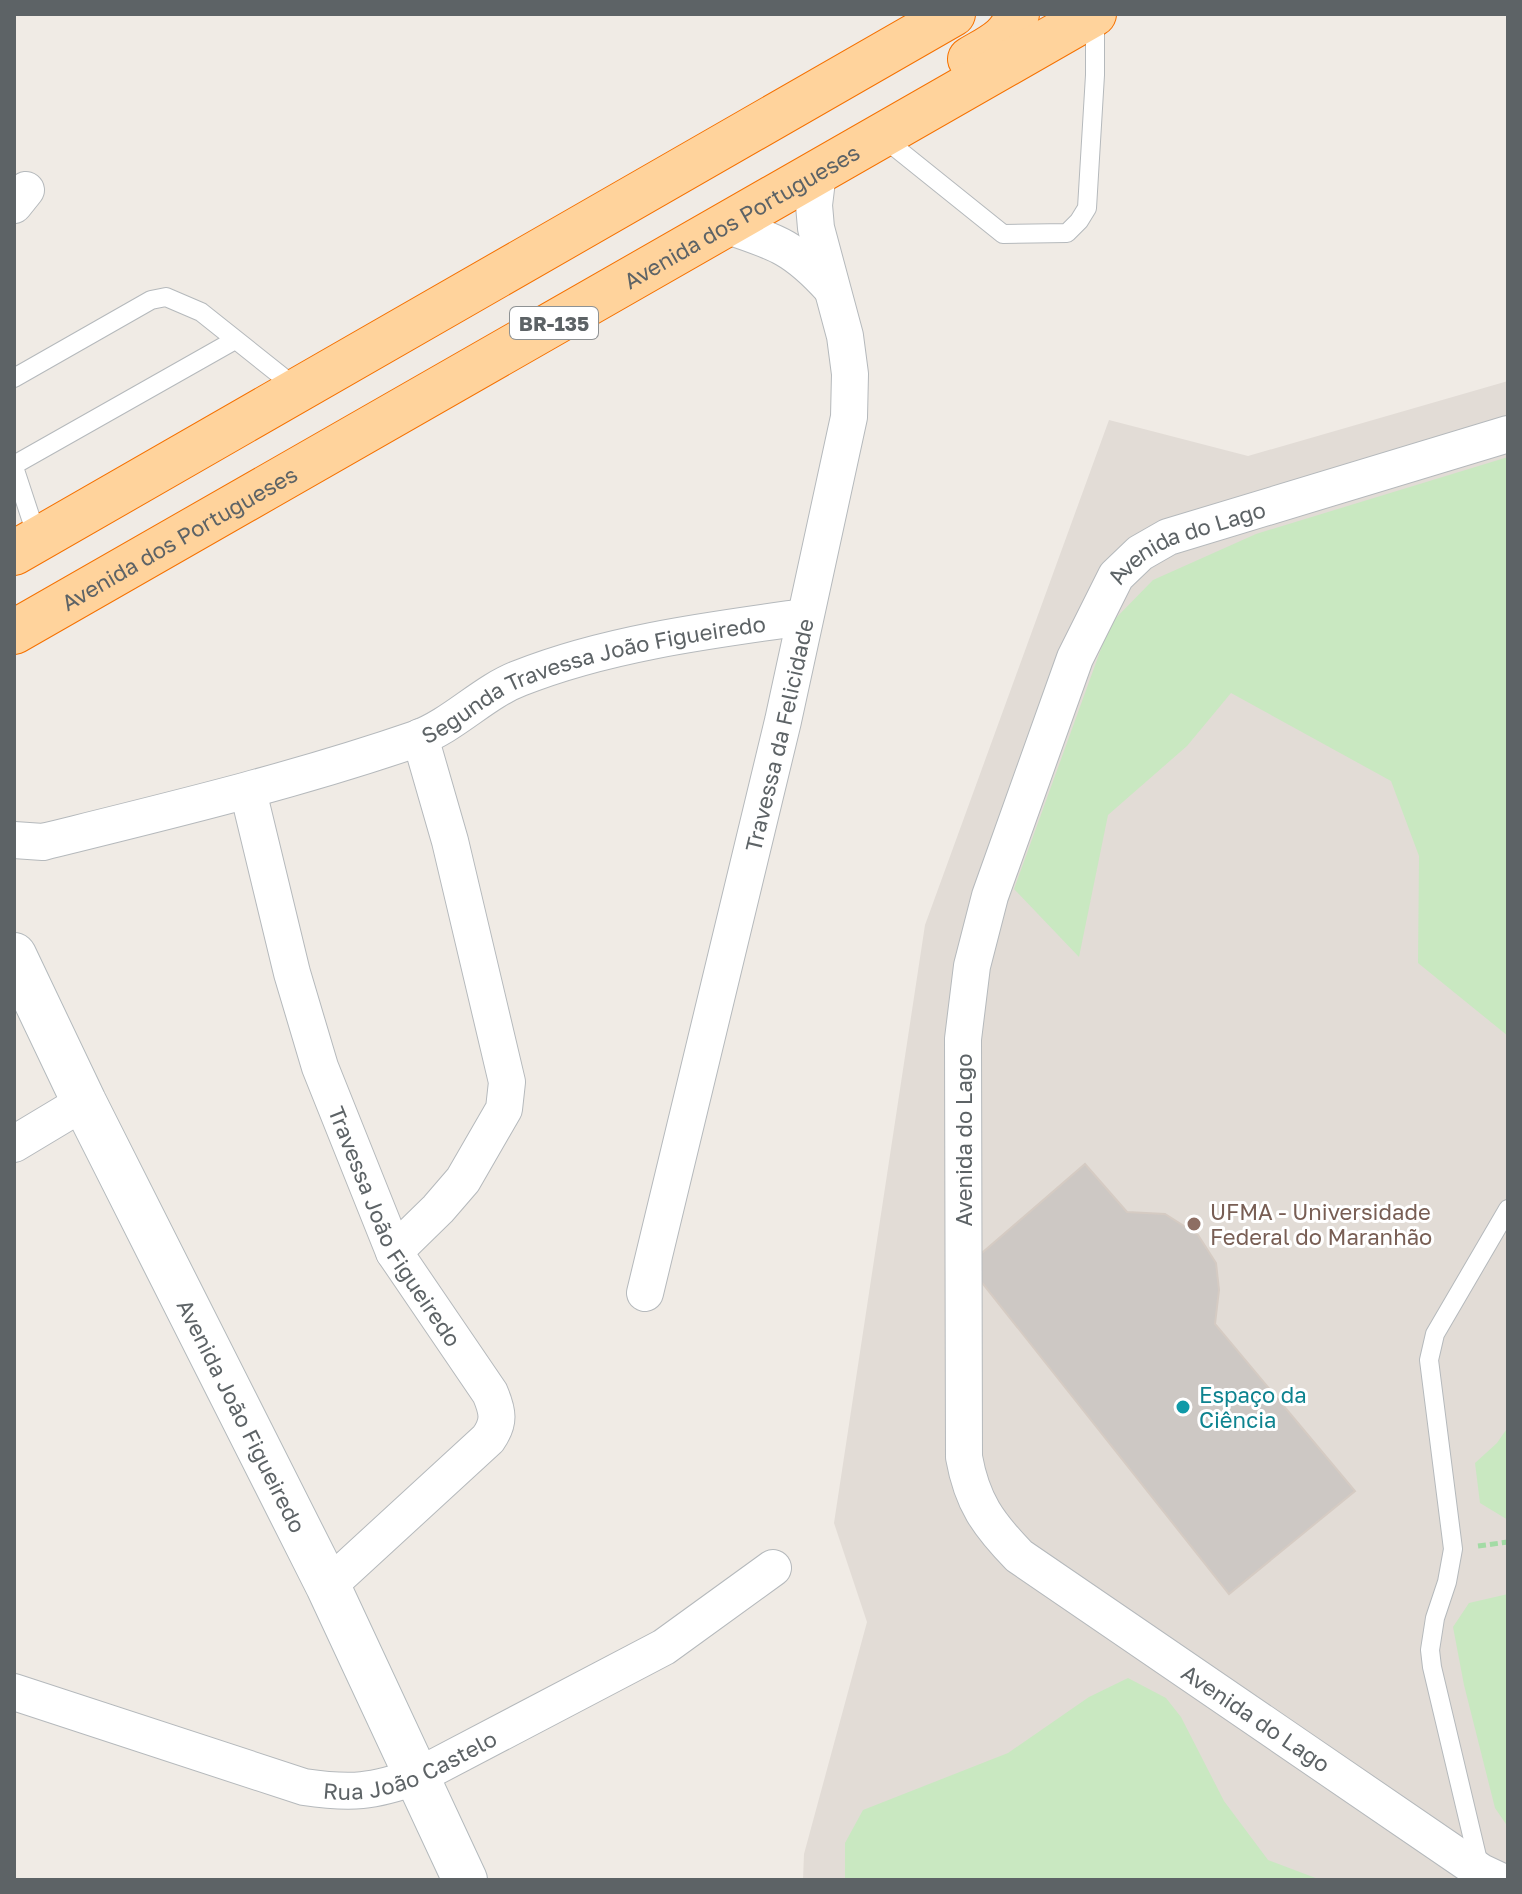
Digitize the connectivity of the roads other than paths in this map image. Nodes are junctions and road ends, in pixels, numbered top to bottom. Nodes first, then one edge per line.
1 (953, 14) edge
2 (1017, 14) edge
3 (1094, 14) edge
4 (849, 154) junction
5 (725, 225) junction
6 (833, 290) junction
7 (235, 340) junction
8 (14, 378) edge
9 (299, 390) junction
10 (1508, 434) edge
11 (14, 466) edge
12 (26, 546) edge
13 (804, 617) junction
14 (14, 632) edge
15 (420, 737) junction
16 (248, 791) junction
17 (14, 840) edge
18 (14, 955) edge
19 (84, 1102) junction
20 (14, 1144) edge
21 (1508, 1209) edge
22 (394, 1252) junction
23 (645, 1293) dead end
24 (773, 1568) dead end
25 (328, 1586) junction
26 (14, 1692) edge
27 (418, 1776) junction
28 (1490, 1876) edge
29 (465, 1880) edge

1 - 9 highway
2 - 4 highway
3 - 4 highway, Avenida dos Portugueses / BR-135
3 - 4 lane
4 - 5 highway, Avenida dos Portugueses / BR-135
4 - 6 street, Travessa da Felicidade
5 - 6 street
5 - 14 highway, Avenida dos Portugueses / BR-135
6 - 13 street, Travessa da Felicidade
7 - 8 lane
7 - 9 lane
7 - 11 lane
9 - 12 highway
10 - 28 street, Avenida do Lago
11 - 12 lane
13 - 15 street, Segunda Travessa João Figueiredo
13 - 23 street, Travessa da Felicidade
15 - 16 street
15 - 22 street, Segunda Travessa João Figueiredo
16 - 17 street
16 - 22 street, Travessa João Figueiredo
18 - 19 main road, Avenida João Figueiredo
19 - 20 street
19 - 25 main road, Avenida João Figueiredo
21 - 28 lane
22 - 25 street, Travessa João Figueiredo
24 - 27 street, Rua João Castelo
25 - 27 main road, Avenida João Figueiredo
26 - 27 street, Rua João Castelo
27 - 29 main road, Avenida João Figueiredo

